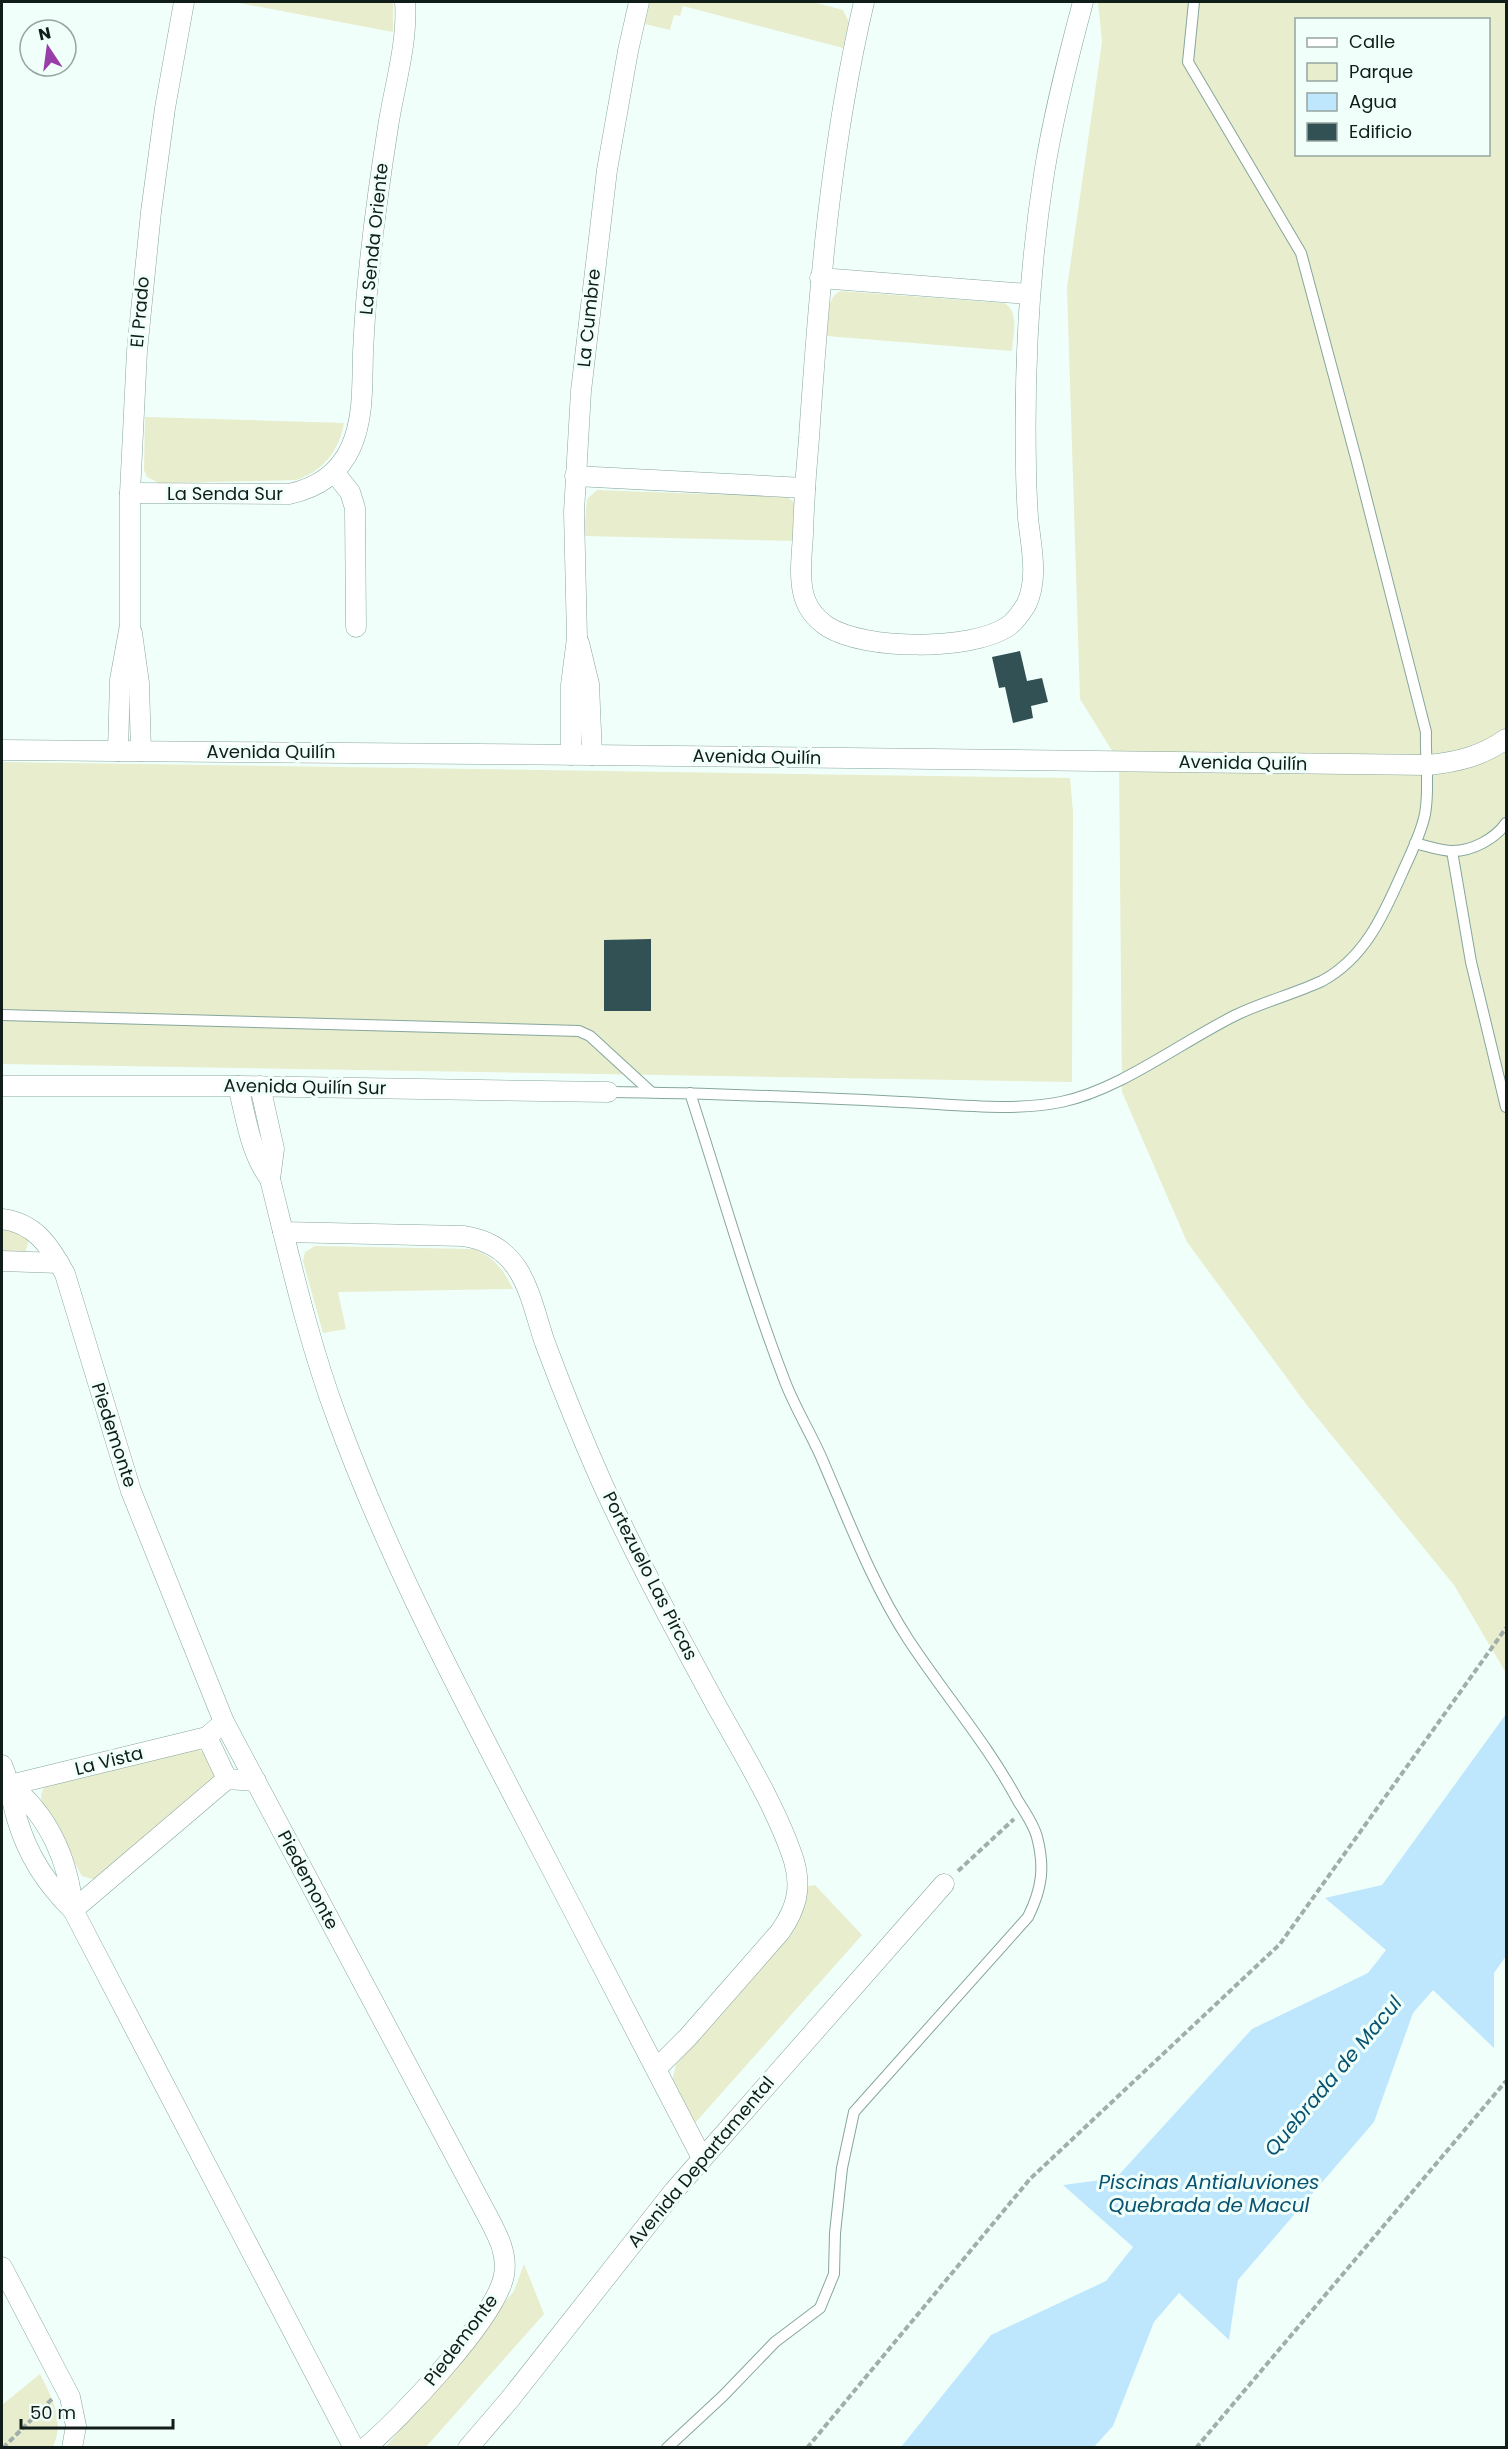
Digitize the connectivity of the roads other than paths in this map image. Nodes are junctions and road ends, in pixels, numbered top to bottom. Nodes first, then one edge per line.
1 (184, 2) edge
2 (405, 2) edge
3 (639, 2) edge
4 (1083, 2) edge
5 (1194, 2) edge
6 (859, 3) edge
7 (820, 278) junction
8 (1029, 294) junction
9 (334, 472) junction
10 (575, 476) junction
11 (805, 488) junction
12 (130, 493) junction
13 (130, 625) junction
14 (356, 627) dead end
15 (577, 638) junction
16 (1506, 739) edge
17 (2, 750) edge
18 (118, 751) junction
19 (141, 751) junction
20 (572, 755) junction
21 (592, 755) junction
22 (1428, 765) junction
23 (1506, 823) edge
24 (1416, 843) junction
25 (1452, 851) junction
26 (2, 1015) edge
27 (2, 1086) edge
28 (238, 1086) junction
29 (260, 1086) junction
30 (608, 1092) joint
31 (651, 1092) junction
32 (690, 1093) junction
33 (1506, 1107) edge
34 (270, 1179) junction
35 (2, 1219) edge
36 (283, 1232) junction
37 (2, 1261) edge
38 (59, 1263) junction
39 (224, 1722) junction
40 (207, 1737) junction
41 (2, 1765) edge
42 (227, 1779) junction
43 (256, 1781) junction
44 (10, 1785) junction
45 (944, 1884) road end
46 (73, 1910) junction
47 (656, 2069) junction
48 (702, 2158) junction
49 (2, 2267) edge
50 (78, 2447) edge
51 (354, 2448) edge
52 (364, 2448) edge
53 (468, 2448) edge
54 (667, 2448) edge

1 - 12 street, El Prado
2 - 9 street, La Senda Oriente
3 - 10 street, La Cumbre
4 - 8 street
5 - 22 lane
6 - 7 street
7 - 8 street
7 - 11 street
8 - 11 street
9 - 12 street, La Senda Sur
9 - 14 street
10 - 11 street
10 - 15 street, La Cumbre
12 - 13 street, El Prado
13 - 18 street, El Prado
13 - 19 street, El Prado
15 - 20 street, La Cumbre
15 - 21 street, La Cumbre
16 - 22 street, Avenida Quilín
17 - 18 street, Avenida Quilín
18 - 19 street, Avenida Quilín
19 - 20 street, Avenida Quilín
20 - 21 street, Avenida Quilín
21 - 22 street, Avenida Quilín
22 - 24 lane
23 - 25 lane
24 - 25 lane
24 - 32 lane
25 - 33 lane
26 - 31 lane
27 - 28 street, Avenida Quilín Sur
28 - 29 street, Avenida Quilín Sur
28 - 34 street
29 - 30 street, Avenida Quilín Sur
29 - 34 street
30 - 31 lane
31 - 32 lane
32 - 54 lane
34 - 36 street
35 - 38 street, Piedemonte
36 - 47 street
36 - 47 street, Portezuelo Las Pircas
37 - 38 street
38 - 39 street, Piedemonte
39 - 40 street, La Vista
39 - 43 street, Piedemonte
40 - 42 street
40 - 44 street, La Vista
41 - 44 street
42 - 43 street
42 - 46 street
43 - 52 street, Piedemonte
44 - 46 street
44 - 46 street
45 - 48 street, Avenida Departamental
46 - 51 street
47 - 48 street
48 - 53 street, Avenida Departamental
49 - 50 street

